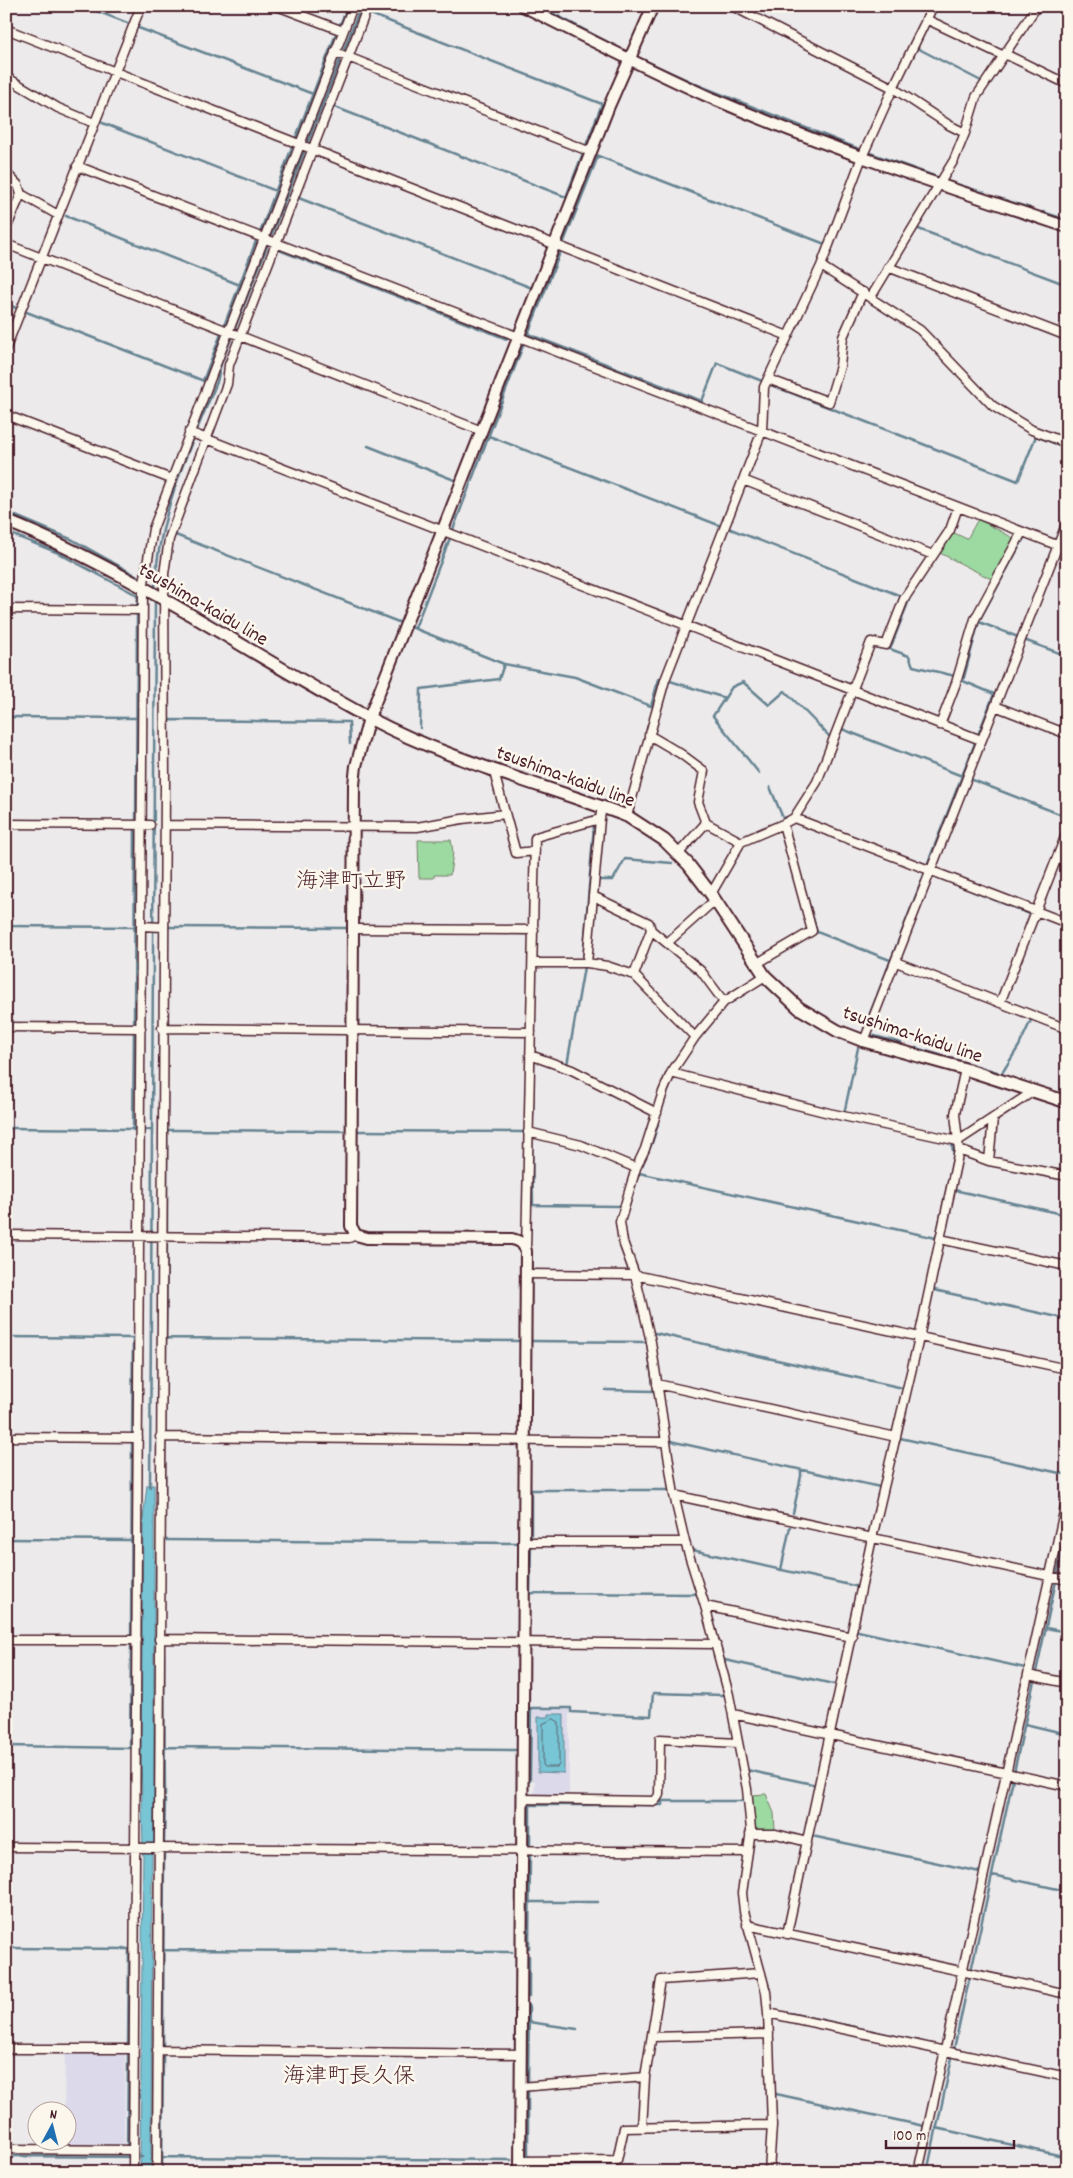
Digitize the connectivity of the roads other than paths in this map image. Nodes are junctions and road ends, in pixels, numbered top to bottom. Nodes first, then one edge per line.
1 (141, 6) edge
2 (277, 6) edge
3 (353, 6) edge
4 (368, 6) edge
5 (523, 6) edge
6 (653, 6) edge
7 (732, 6) edge
8 (933, 6) edge
9 (1038, 6) edge
10 (926, 19) junction
11 (6, 29) edge
12 (343, 32) junction
13 (342, 55) junction
14 (1004, 55) junction
15 (628, 60) junction
16 (114, 72) junction
17 (6, 77) edge
18 (1067, 84) edge
19 (892, 88) junction
20 (94, 123) junction
21 (965, 133) junction
22 (306, 147) junction
23 (591, 152) junction
24 (862, 157) junction
25 (77, 166) junction
26 (6, 173) edge
27 (940, 185) junction
28 (21, 194) junction
29 (58, 215) junction
30 (1067, 227) edge
31 (6, 229) edge
32 (264, 238) junction
33 (275, 242) junction
34 (6, 244) edge
35 (555, 244) junction
36 (41, 258) junction
37 (821, 266) junction
38 (888, 267) junction
39 (863, 292) junction
40 (871, 297) junction
41 (228, 332) junction
42 (239, 336) junction
43 (788, 336) junction
44 (1067, 336) edge
45 (519, 337) junction
46 (6, 348) edge
47 (768, 379) junction
48 (6, 415) edge
49 (762, 431) junction
50 (191, 432) junction
51 (482, 432) junction
52 (204, 438) junction
53 (1067, 443) edge
54 (171, 479) junction
55 (743, 480) junction
56 (958, 507) junction
57 (6, 522) edge
58 (1067, 522) edge
59 (443, 531) junction
60 (1022, 532) junction
61 (1058, 546) junction
62 (1067, 550) edge
63 (933, 555) junction
64 (143, 589) junction
65 (162, 600) junction
66 (6, 609) edge
67 (143, 610) junction
68 (686, 626) junction
69 (852, 691) junction
70 (995, 706) junction
71 (369, 718) junction
72 (940, 725) junction
73 (1067, 734) edge
74 (649, 735) junction
75 (981, 740) junction
76 (497, 770) junction
77 (602, 806) junction
78 (505, 814) junction
79 (627, 816) junction
80 (794, 818) junction
81 (600, 819) junction
82 (706, 823) junction
83 (6, 824) edge
84 (782, 824) junction
85 (146, 825) junction
86 (164, 825) junction
87 (354, 827) junction
88 (1067, 832) edge
89 (741, 842) junction
90 (535, 851) junction
91 (679, 854) junction
92 (931, 869) junction
93 (593, 896) junction
94 (713, 897) junction
95 (1036, 910) junction
96 (1067, 923) edge
97 (144, 926) junction
98 (161, 927) junction
99 (353, 929) junction
100 (534, 930) junction
101 (651, 930) junction
102 (667, 943) junction
103 (896, 962) junction
104 (533, 963) junction
105 (587, 963) junction
106 (756, 964) junction
107 (634, 975) junction
108 (765, 976) junction
109 (724, 1002) junction
110 (1000, 1003) junction
111 (6, 1027) edge
112 (141, 1028) junction
113 (162, 1028) junction
114 (1067, 1029) edge
115 (352, 1031) junction
116 (531, 1032) junction
117 (695, 1037) junction
118 (864, 1041) junction
119 (530, 1055) junction
120 (965, 1069) junction
121 (671, 1073) junction
122 (1034, 1091) junction
123 (1067, 1102) edge
124 (657, 1113) junction
125 (993, 1118) junction
126 (528, 1132) junction
127 (958, 1141) junction
128 (959, 1150) junction
129 (990, 1161) junction
130 (636, 1168) junction
131 (1067, 1176) edge
132 (6, 1235) edge
133 (142, 1235) junction
134 (356, 1235) junction
135 (160, 1236) junction
136 (940, 1239) junction
137 (526, 1251) junction
138 (1067, 1266) edge
139 (526, 1274) junction
140 (635, 1275) junction
141 (920, 1338) junction
142 (1067, 1369) edge
143 (657, 1384) junction
144 (6, 1437) edge
145 (160, 1437) junction
146 (896, 1437) junction
147 (138, 1438) junction
148 (524, 1440) junction
149 (665, 1442) junction
150 (674, 1495) junction
151 (1067, 1498) edge
152 (872, 1538) junction
153 (523, 1542) junction
154 (685, 1542) junction
155 (1050, 1576) junction
156 (1067, 1580) edge
157 (705, 1606) junction
158 (852, 1637) junction
159 (159, 1639) junction
160 (6, 1640) edge
161 (137, 1640) junction
162 (523, 1642) junction
163 (716, 1644) junction
164 (1029, 1675) junction
165 (1067, 1683) edge
166 (733, 1714) junction
167 (831, 1734) junction
168 (738, 1743) junction
169 (1007, 1773) junction
170 (1067, 1786) edge
171 (522, 1799) junction
172 (750, 1834) junction
173 (807, 1842) junction
174 (6, 1847) edge
175 (138, 1847) junction
176 (158, 1847) junction
177 (522, 1851) junction
178 (748, 1852) junction
179 (747, 1925) junction
180 (787, 1934) junction
181 (761, 1973) junction
182 (968, 1973) junction
183 (1067, 1994) edge
184 (768, 2012) junction
185 (769, 2034) junction
186 (652, 2037) junction
187 (6, 2049) edge
188 (134, 2049) junction
189 (157, 2050) junction
190 (950, 2052) junction
191 (521, 2054) junction
192 (645, 2077) junction
193 (1067, 2077) edge
194 (520, 2087) junction
195 (772, 2125) junction
196 (642, 2128) junction
197 (6, 2149) edge
198 (133, 2151) junction
199 (520, 2161) junction
200 (133, 2172) edge
201 (157, 2172) edge
202 (520, 2172) edge
203 (770, 2172) edge
204 (918, 2172) edge

1 - 16 street
2 - 12 street
3 - 12 street
4 - 13 street
5 - 15 street
6 - 15 street
7 - 19 street
8 - 10 street
9 - 14 street
10 - 14 street
10 - 19 street
11 - 16 street
12 - 13 street
13 - 22 street
13 - 22 street
13 - 23 street
14 - 18 street
14 - 21 street
15 - 23 street
15 - 24 street
16 - 20 street
16 - 22 street
17 - 20 street
19 - 21 street
19 - 24 street
20 - 25 street
21 - 27 street
22 - 32 street
22 - 33 street
22 - 35 street
23 - 35 street
24 - 27 street
24 - 37 street
25 - 29 street
25 - 32 street
26 - 28 street
27 - 30 street
27 - 38 street
28 - 29 street
28 - 31 street
29 - 36 street
32 - 33 street
32 - 41 street
33 - 42 street
33 - 45 street
34 - 36 street
35 - 43 street
35 - 45 street
36 - 41 street
36 - 46 street
37 - 39 street
37 - 43 street
38 - 40 street
38 - 44 street
39 - 40 street
39 - 47 street
40 - 53 street
41 - 42 street
41 - 50 street
42 - 51 street
42 - 52 street
43 - 47 street
45 - 49 street
45 - 51 street
47 - 49 street
48 - 54 street
49 - 55 street
49 - 56 street
50 - 52 street
50 - 54 street
51 - 59 street
52 - 59 street
52 - 65 street
54 - 64 street
55 - 63 street
55 - 68 street
56 - 60 street
56 - 63 street
57 - 64 main road, tsushima-kaidu line
58 - 61 street
59 - 68 street
59 - 71 street
60 - 61 street
60 - 72 street
61 - 62 street
61 - 70 street
63 - 69 street
64 - 65 main road, tsushima-kaidu line
64 - 67 street
65 - 71 main road, tsushima-kaidu line
65 - 86 street
66 - 67 street
67 - 85 street
68 - 69 street
68 - 74 street
69 - 72 street
69 - 80 street
70 - 73 street
70 - 75 street
71 - 76 main road, tsushima-kaidu line
71 - 87 street
72 - 75 street
74 - 79 street
74 - 82 street
75 - 92 street
76 - 77 main road, tsushima-kaidu line
76 - 78 street
77 - 79 main road, tsushima-kaidu line
77 - 81 street
78 - 87 street
78 - 90 street
79 - 91 main road, tsushima-kaidu line
80 - 84 street
80 - 92 street
81 - 90 street
81 - 93 street
82 - 89 street
82 - 91 street
83 - 85 street
84 - 89 street
84 - 106 street
85 - 97 street
86 - 87 street
86 - 98 street
87 - 99 street
88 - 95 street
89 - 94 street
90 - 100 street
91 - 94 main road, tsushima-kaidu line
92 - 95 street
92 - 103 street
93 - 101 street
93 - 105 street
94 - 102 street
94 - 106 main road, tsushima-kaidu line
95 - 96 street
95 - 110 street
97 - 98 street
97 - 112 street
98 - 113 street
99 - 100 street
99 - 115 street
100 - 104 street
101 - 102 street
101 - 107 street
102 - 109 street
103 - 110 street
103 - 118 street
104 - 105 street
104 - 116 street
105 - 107 street
106 - 108 main road, tsushima-kaidu line
107 - 117 street
108 - 109 street
108 - 118 main road, tsushima-kaidu line
109 - 117 street
110 - 114 street
111 - 112 street
112 - 133 street
113 - 115 street
113 - 135 street
115 - 116 street
115 - 134 street
116 - 119 street
117 - 121 street
118 - 120 main road, tsushima-kaidu line
119 - 124 street
119 - 126 street
120 - 122 main road, tsushima-kaidu line
120 - 127 street
121 - 124 street
121 - 127 street
122 - 123 main road, tsushima-kaidu line
122 - 125 street
124 - 130 street
125 - 127 street
125 - 129 street
126 - 130 street
126 - 137 street
127 - 128 street
128 - 129 street
128 - 136 street
129 - 131 street
130 - 140 street
132 - 133 street
133 - 135 street
133 - 147 street
134 - 135 street
134 - 137 street
135 - 145 street
136 - 138 street
136 - 141 street
137 - 139 street
139 - 140 street
139 - 148 street
140 - 141 street
140 - 143 street
141 - 142 street
141 - 146 street
143 - 146 street
143 - 149 street
144 - 147 street
145 - 148 street
145 - 159 street
146 - 152 street
147 - 161 street
148 - 149 street
148 - 153 street
149 - 150 street
150 - 152 street
150 - 154 street
151 - 155 street
152 - 155 street
152 - 158 street
153 - 154 street
153 - 162 street
154 - 157 street
155 - 156 street
155 - 164 street
157 - 158 street
157 - 163 street
158 - 167 street
159 - 162 street
159 - 176 street
160 - 161 street
161 - 175 street
162 - 163 street
162 - 171 street
163 - 166 street
164 - 165 street
164 - 169 street
166 - 167 street
166 - 168 street
167 - 169 street
167 - 173 street
168 - 171 street
168 - 172 street
169 - 170 street
169 - 182 street
171 - 177 street
172 - 173 street
172 - 178 street
173 - 180 street
174 - 175 street
175 - 176 street
175 - 188 street
176 - 177 street
176 - 189 street
177 - 178 street
177 - 191 street
178 - 179 street
179 - 180 street
179 - 181 street
180 - 182 street
181 - 184 street
181 - 186 street
182 - 183 street
182 - 190 street
184 - 185 street
184 - 190 street
185 - 186 street
185 - 195 street
186 - 192 street
187 - 188 street
188 - 198 street
189 - 191 street
189 - 201 street
190 - 193 street
190 - 204 street
191 - 194 street
192 - 194 street
192 - 196 street
194 - 199 street
195 - 196 street
195 - 203 street
196 - 199 street
197 - 198 street
198 - 200 street
199 - 202 street

